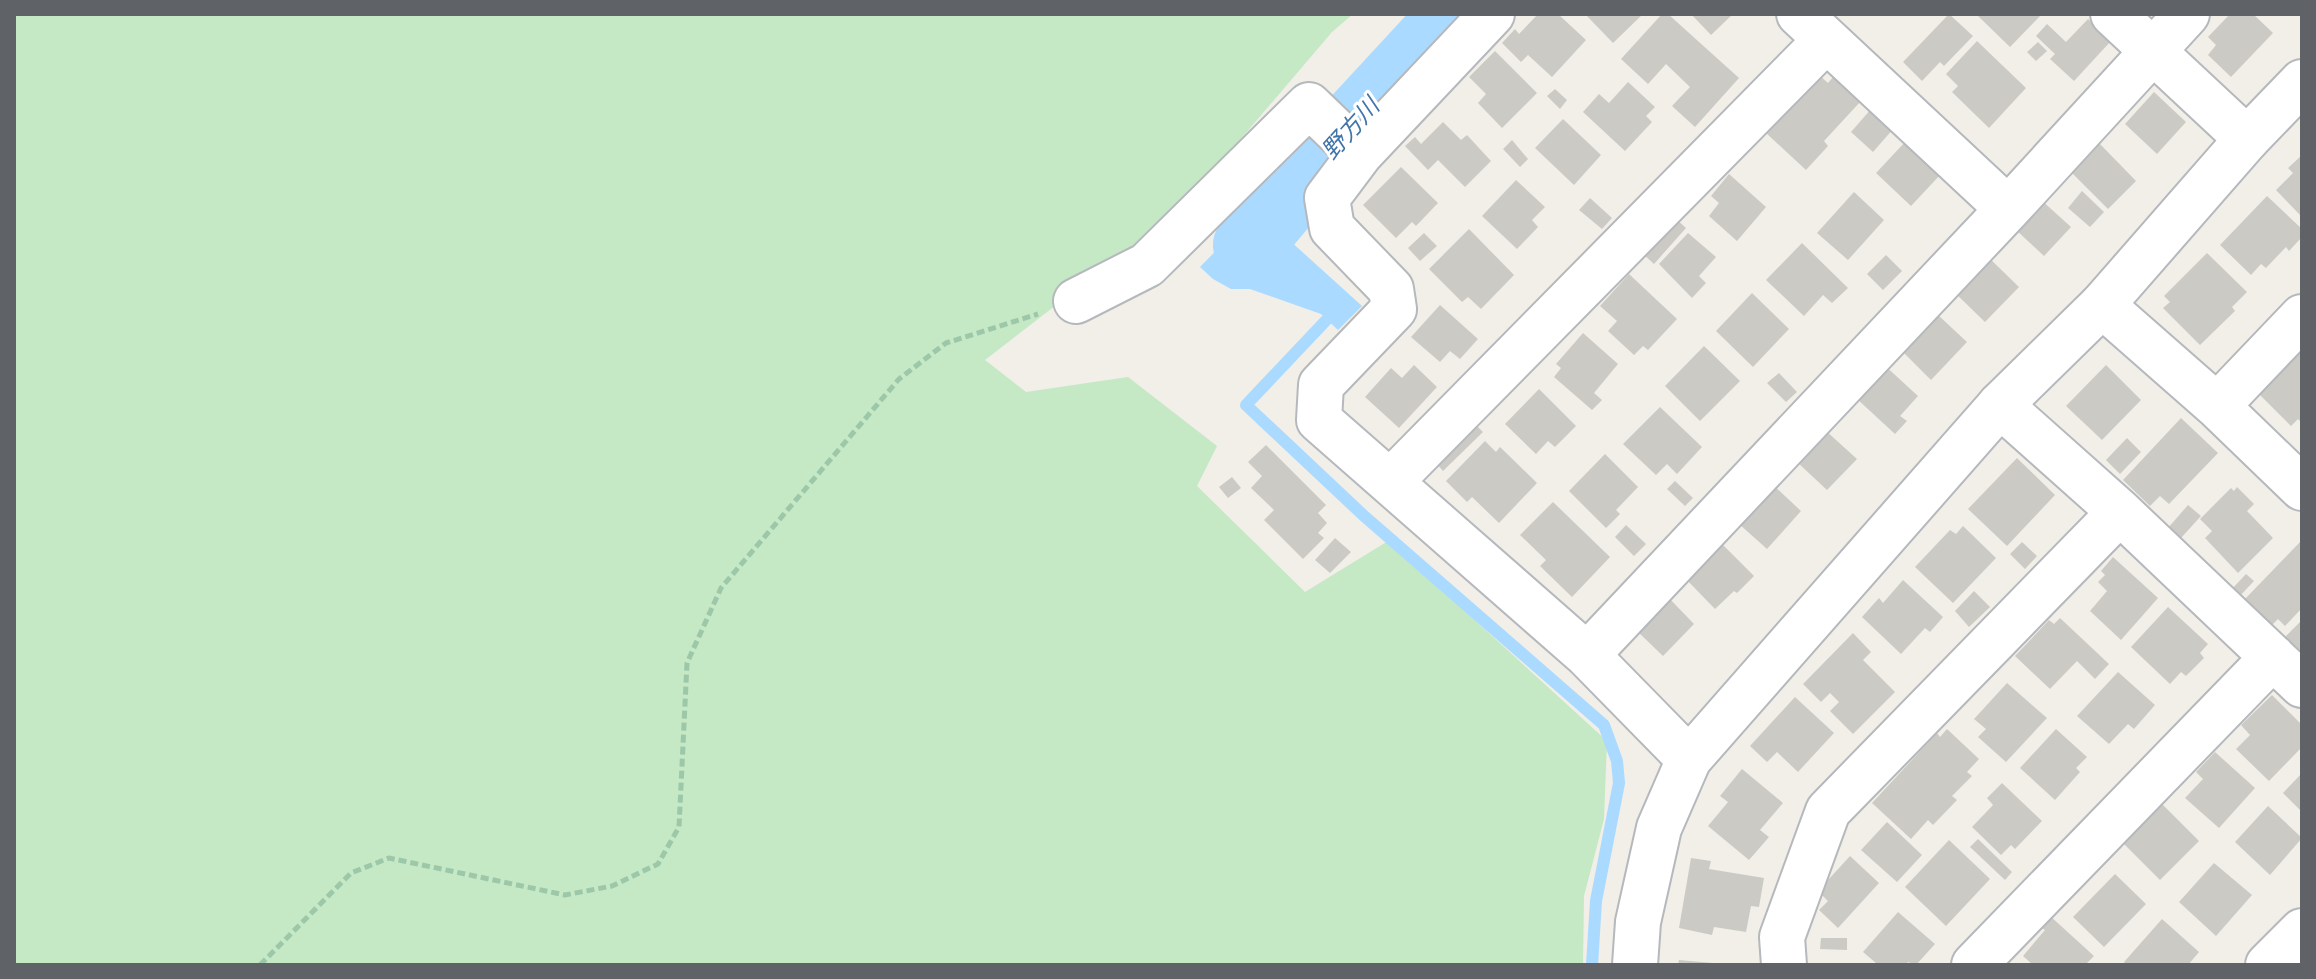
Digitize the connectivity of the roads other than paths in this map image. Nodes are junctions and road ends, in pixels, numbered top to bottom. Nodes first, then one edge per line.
1 (1492, 14) edge
2 (2113, 14) edge
3 (2187, 14) edge
4 (1812, 27) edge
5 (2152, 51) junction
6 (2302, 82) edge
7 (2247, 139) junction
8 (1360, 154) junction
9 (2008, 209) junction
10 (1076, 301) road end
11 (2102, 305) junction
12 (2302, 317) edge
13 (2000, 405) junction
14 (2217, 406) junction
15 (1391, 481) junction
16 (2302, 488) edge
17 (2120, 512) junction
18 (1587, 655) junction
19 (2287, 671) edge
20 (1689, 759) junction
21 (2302, 931) edge
22 (1635, 965) edge
23 (1784, 965) edge
24 (1974, 965) edge
25 (2268, 965) edge

1 - 8 street
2 - 5 street
3 - 5 street
4 - 9 street
4 - 15 street
5 - 7 street
5 - 9 street
6 - 7 street
7 - 11 street
8 - 10 street
8 - 15 street
9 - 18 street
11 - 13 street
11 - 14 street
12 - 14 street
13 - 17 street
13 - 20 street
14 - 16 street
15 - 18 street
17 - 19 street
17 - 23 street
18 - 20 street
19 - 24 street
20 - 22 street
21 - 25 street

